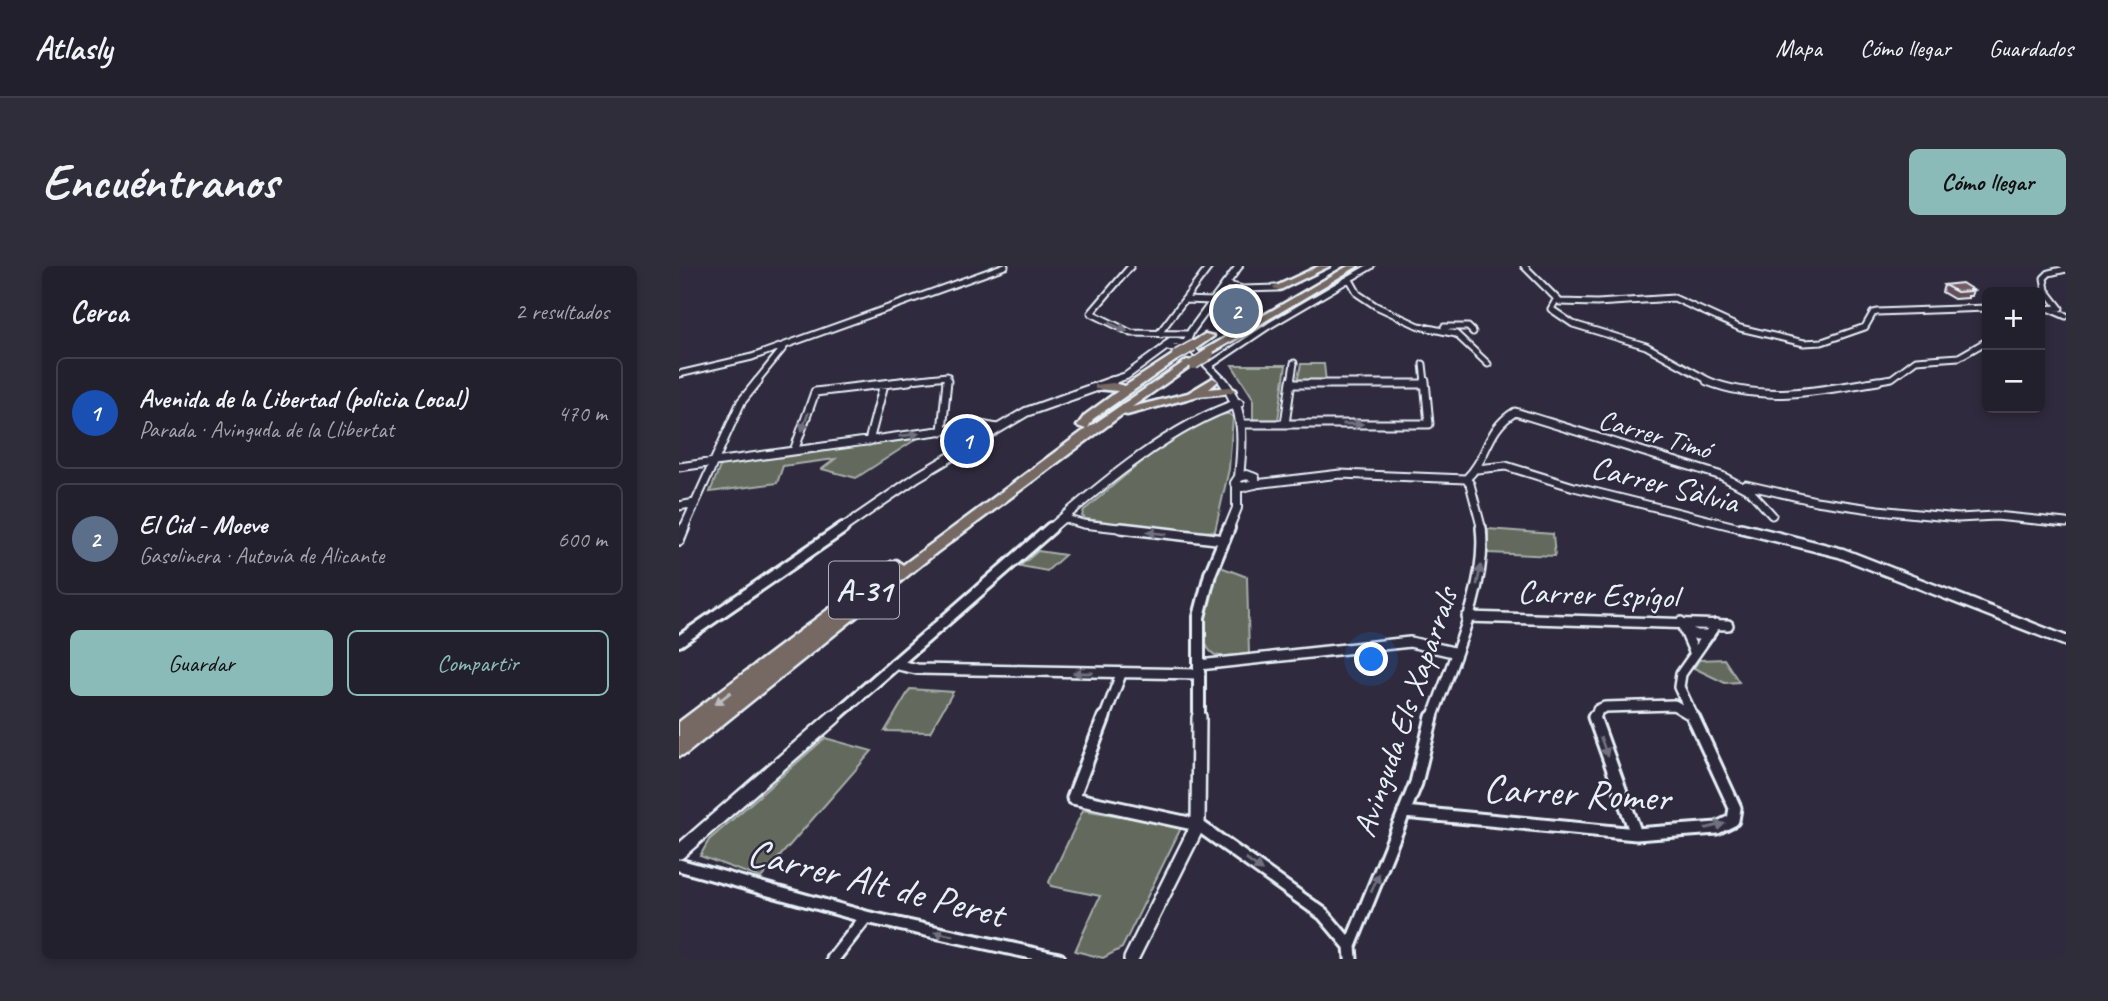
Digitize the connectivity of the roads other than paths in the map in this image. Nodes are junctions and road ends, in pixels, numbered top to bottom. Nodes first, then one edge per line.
1 (1005, 266) edge
2 (1131, 266) edge
3 (1210, 266) edge
4 (1239, 266) edge
5 (1326, 266) edge
6 (1342, 266) edge
7 (1354, 266) edge
8 (1371, 266) edge
9 (1524, 266) edge
10 (2066, 270) edge
11 (1349, 278) junction
12 (1225, 284) junction
13 (1277, 288) joint
14 (1244, 289) junction
15 (1253, 290) junction
16 (1219, 293) junction
17 (1261, 295) dead end
18 (1184, 300) junction
19 (1556, 300) junction
20 (1213, 301) junction
21 (1982, 309) edge
22 (2045, 309) edge
23 (2052, 310) junction
24 (2066, 316) edge
25 (1415, 324) junction
26 (1473, 332) dead end
27 (1190, 333) junction
28 (1161, 335) junction
29 (1209, 336) dead end
30 (1982, 344) edge
31 (785, 346) junction
32 (1190, 352) junction
33 (1294, 363) dead end
34 (1423, 364) dead end
35 (1488, 364) dead end
36 (679, 374) edge
37 (1125, 376) junction
38 (884, 384) junction
39 (1208, 384) junction
40 (1291, 384) junction
41 (1425, 384) junction
42 (1099, 387) junction
43 (1122, 391) junction
44 (1234, 396) junction
45 (1217, 410) junction
46 (1242, 414) junction
47 (1244, 424) junction
48 (1285, 424) junction
49 (1083, 425) junction
50 (997, 428) junction
51 (942, 430) junction
52 (1080, 440) junction
53 (869, 441) junction
54 (794, 451) junction
55 (1242, 457) junction
56 (712, 462) junction
57 (679, 467) edge
58 (1477, 468) junction
59 (1465, 479) junction
60 (1238, 481) junction
61 (1254, 481) junction
62 (1741, 484) junction
63 (695, 503) junction
64 (679, 506) edge
65 (1237, 508) junction
66 (1772, 515) dead end
67 (1063, 518) junction
68 (2066, 523) edge
69 (679, 540) edge
70 (1225, 540) junction
71 (1467, 617) junction
72 (1716, 624) junction
73 (1728, 625) dead end
74 (1682, 626) junction
75 (1709, 635) junction
76 (680, 640) edge
77 (2066, 641) edge
78 (1453, 652) junction
79 (1695, 654) junction
80 (894, 664) junction
81 (1200, 669) junction
82 (1121, 674) junction
83 (1679, 701) junction
84 (679, 732) edge
85 (679, 749) edge
86 (1404, 812) junction
87 (1198, 825) junction
88 (1636, 834) junction
89 (679, 852) edge
90 (679, 865) edge
91 (866, 917) junction
92 (1350, 953) edge
93 (833, 959) edge
94 (1059, 959) edge
95 (1132, 959) edge

1 - 31 street
2 -> 28 street
3 - 18 street
4 - 12 street
5 - 13 highway
6 - 32 highway, A-31
7 - 32 highway, A-31
8 - 11 street
9 - 19 street
10 - 23 street
11 - 25 street
11 - 32 street
12 - 14 street
12 - 16 street
13 - 15 street
14 - 15 street
14 - 16 street
15 - 17 street
16 - 20 street
18 - 20 street
18 - 28 street
19 - 21 street
19 - 30 street
20 - 27 street
22 - 23 street
23 - 24 street
25 - 26 street
25 - 35 street
27 - 28 street
27 - 32 street
27 - 32 street
29 - 32 highway
31 - 36 street
31 - 56 street
32 - 37 street
32 - 39 street
32 - 39 highway
32 - 43 highway
32 - 49 highway, A-31
32 - 52 highway, A-31
33 - 40 street
34 - 41 street
37 - 42 street
37 - 43 highway
38 - 51 street
38 - 53 street
38 -> 54 street
39 - 44 highway
39 - 44 street
39 - 52 highway
40 - 41 street
40 - 48 street
48 -> 41 street
42 - 43 highway
42 - 50 street
43 - 49 highway
44 - 45 street
44 - 46 street
45 - 46 street
45 - 67 street
46 - 47 street
47 - 48 street
47 - 55 street
49 -> 84 highway, A-31
50 - 51 street
50 - 76 street
53 -> 51 street
52 - 85 highway, A-31
53 - 54 street
54 - 56 street
55 - 60 street
55 - 61 street
56 - 57 street
56 - 63 street
58 - 59 street
58 - 62 street, Carrer Timó
58 - 77 street, Carrer Sàlvia
59 - 61 street
71 -> 59 street, Avinguda Els Xaparrals
60 - 61 street
60 - 65 street
61 - 65 street
62 - 66 street, Carrer Timó
62 - 68 street
63 - 64 street
63 - 69 street
65 - 70 street
70 -> 67 street
67 - 80 street
70 - 81 street
71 - 74 street, Carrer Espígol
71 - 78 street, Avinguda Els Xaparrals
72 - 73 street, Carrer Espígol
72 - 74 street, Carrer Espígol
72 - 75 street
74 - 75 street
74 - 79 street
75 - 79 street
78 - 81 street
78 - 86 street, Avinguda Els Xaparrals
79 - 83 street
82 -> 80 street
80 - 89 street
81 - 82 street
81 - 87 street
82 - 87 street
83 -> 88 street
88 -> 83 street, Carrer Romer
86 - 88 street, Carrer Romer
92 -> 86 street, Avinguda Els Xaparrals
87 -> 92 street
87 - 95 street
90 - 91 street, Carrer Alt de Peret
91 - 93 street
94 -> 91 street, Carrer Alt de Peret

